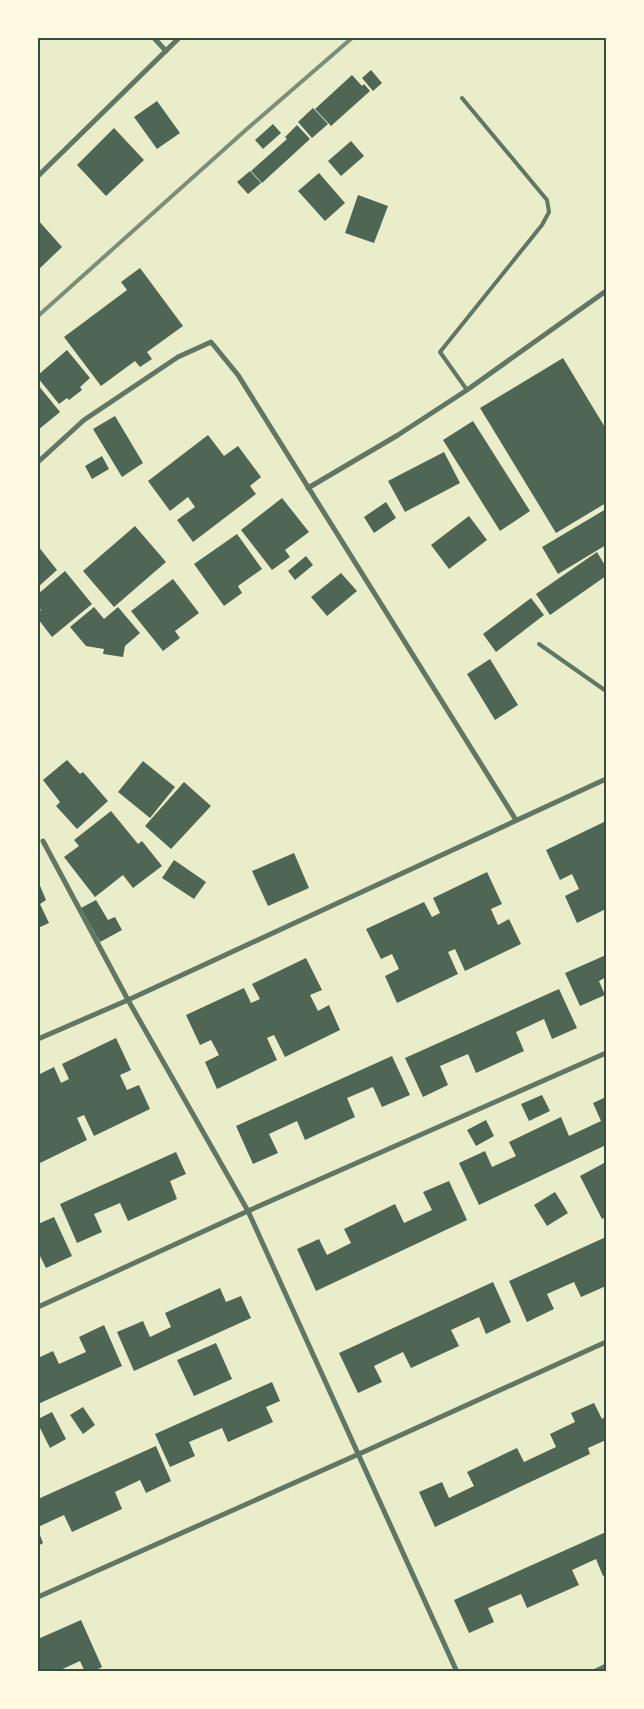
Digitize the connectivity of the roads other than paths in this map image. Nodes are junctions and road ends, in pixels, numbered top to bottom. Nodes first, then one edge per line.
1 (154, 38) edge
2 (179, 38) edge
3 (166, 51) junction
4 (462, 98) dead end
5 (38, 176) edge
6 (606, 291) edge
7 (467, 390) junction
8 (38, 462) edge
9 (308, 488) junction
10 (539, 644) dead end
11 (606, 691) edge
12 (606, 779) edge
13 (516, 820) junction
14 (43, 841) dead end
15 (128, 1000) junction
16 (38, 1039) edge
17 (606, 1053) edge
18 (248, 1211) junction
19 (38, 1307) edge
20 (606, 1342) edge
21 (359, 1454) junction
22 (38, 1597) edge
23 (606, 1666) edge
24 (457, 1672) edge
25 (594, 1672) edge

1 - 3 street
2 - 3 street
3 - 5 street
4 - 7 lane
6 - 7 street
7 - 9 street
8 - 9 street
9 - 13 street
10 - 11 lane
12 - 13 street
13 - 15 street
14 - 15 street
15 - 16 street
15 - 18 street
17 - 18 street
18 - 19 street
18 - 21 street
20 - 21 street
21 - 22 street
21 - 24 street
23 - 25 street

